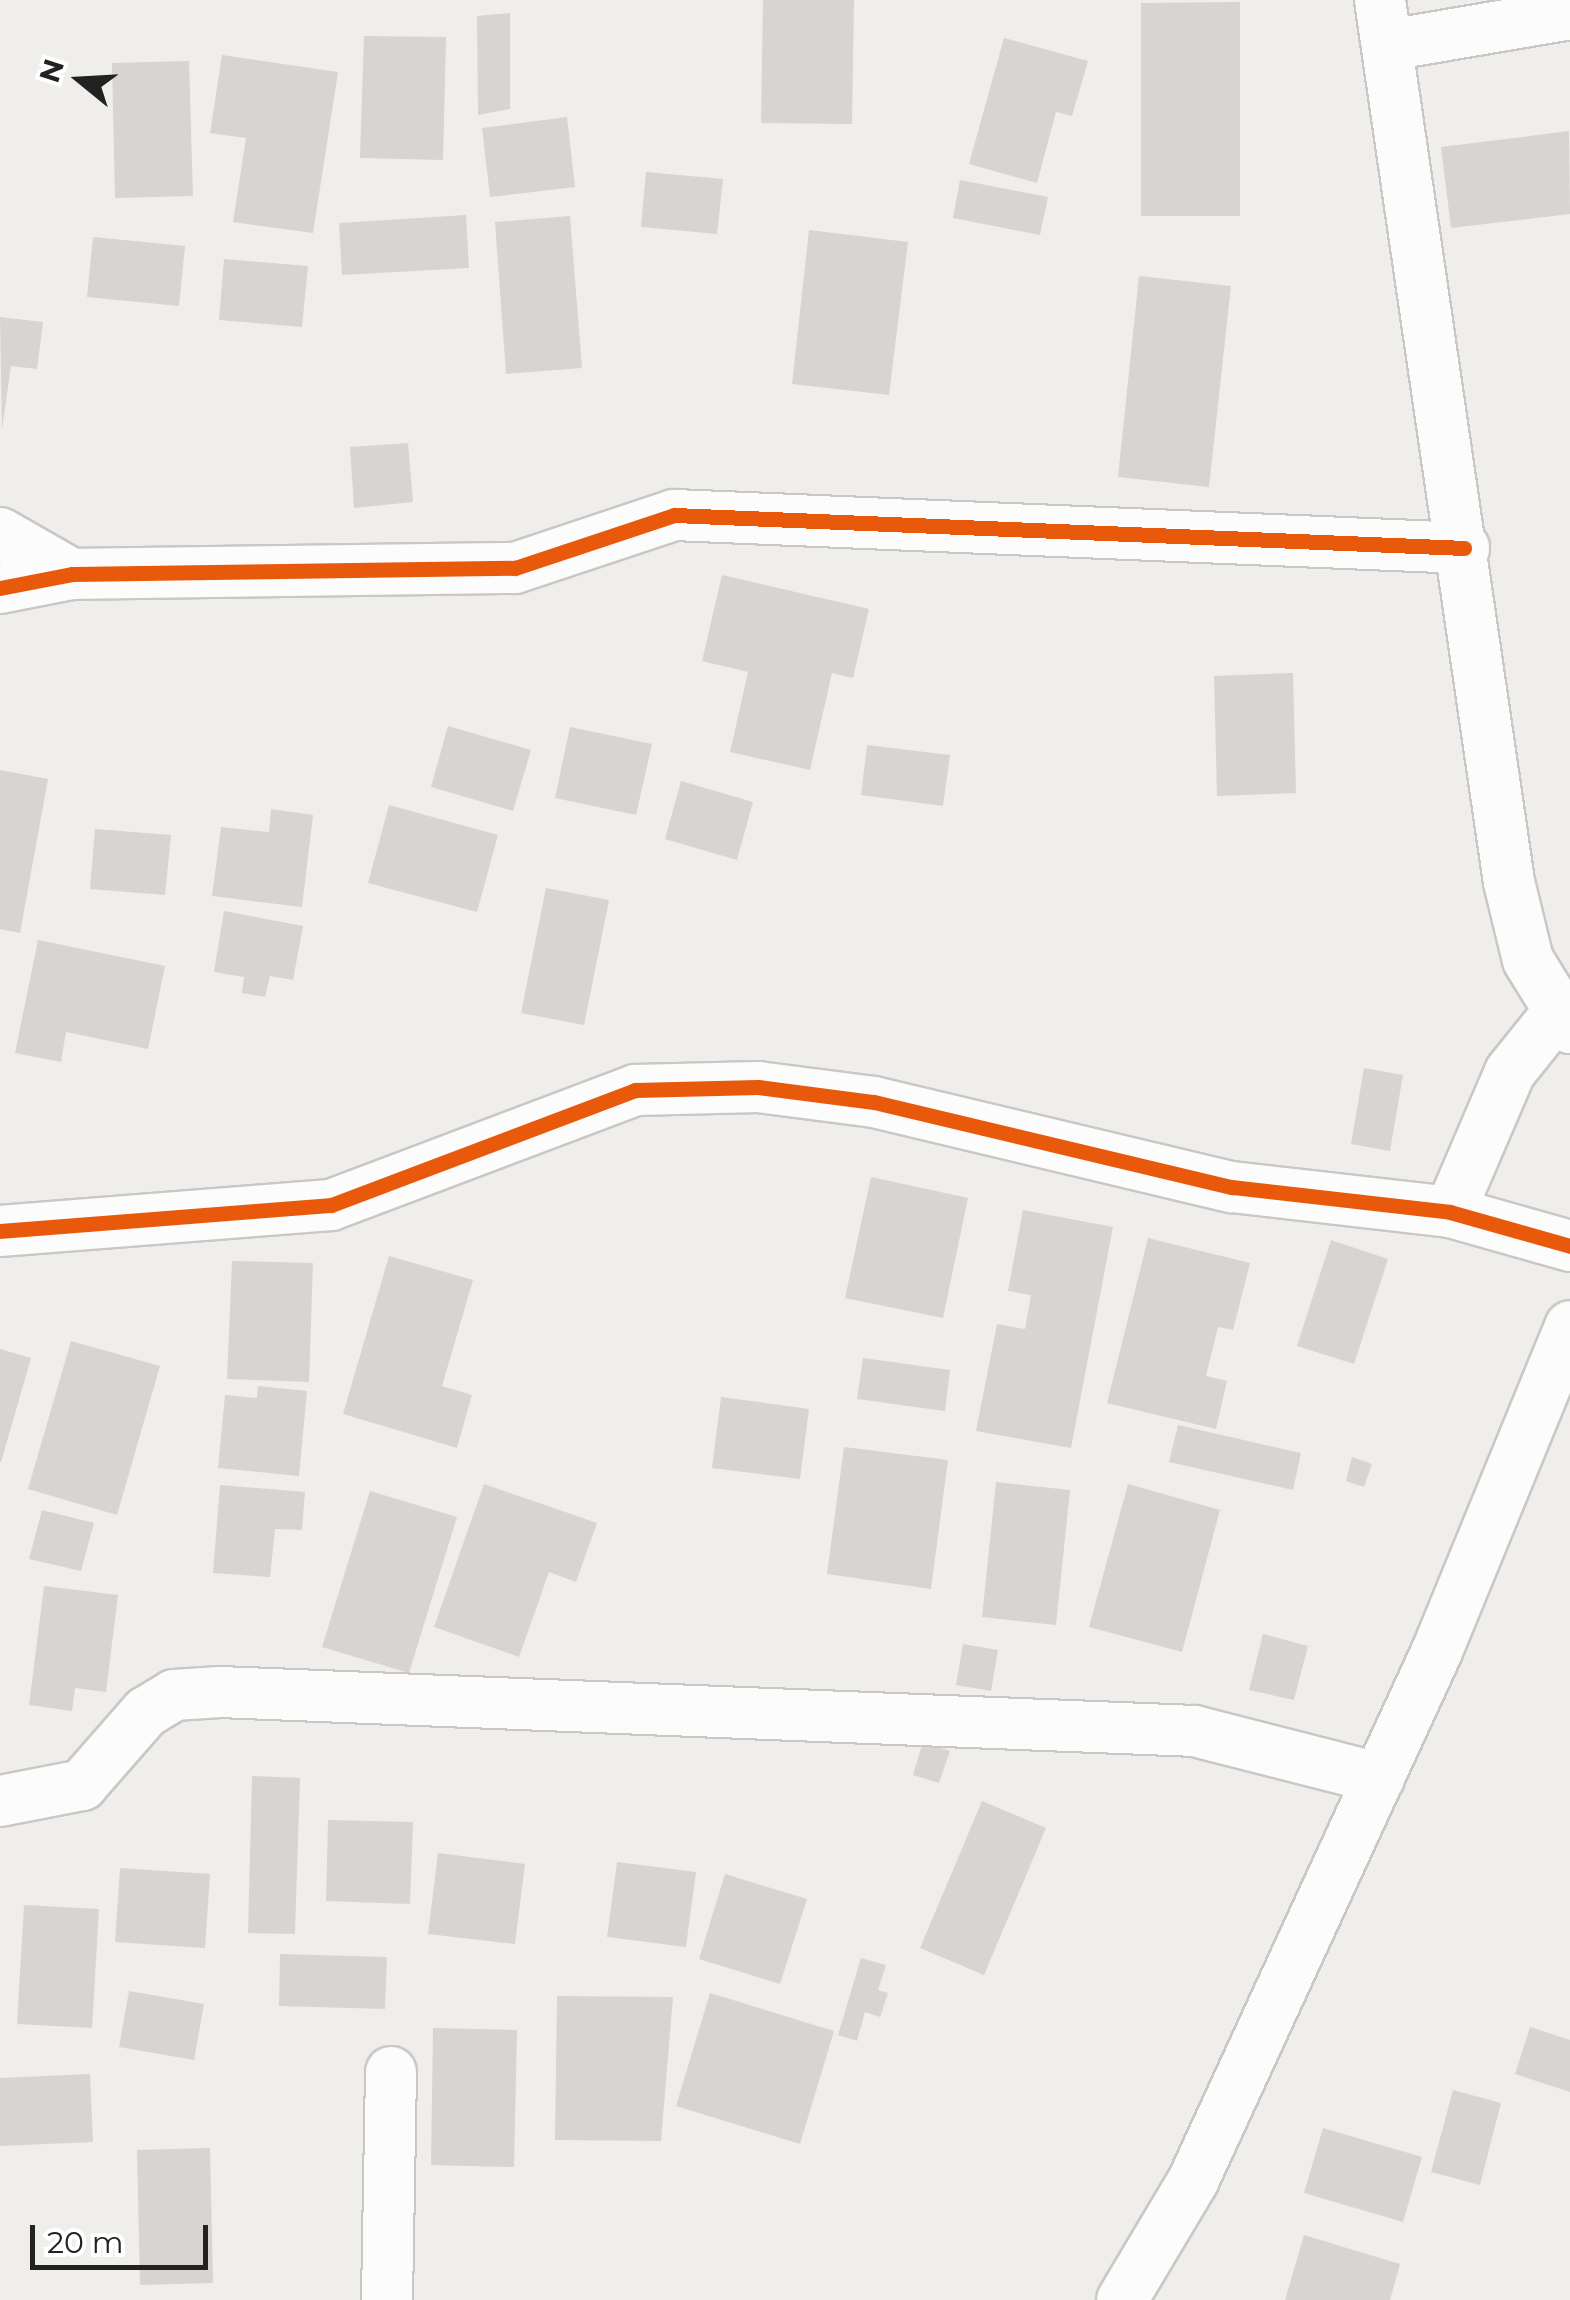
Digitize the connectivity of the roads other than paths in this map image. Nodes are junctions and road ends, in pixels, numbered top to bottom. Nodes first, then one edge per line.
1 (1570, 14) edge
2 (1384, 22) edge
3 (0, 533) edge
4 (1464, 548) junction
5 (72, 574) junction
6 (0, 588) edge
7 (1562, 1022) edge
8 (1450, 1212) junction
9 (0, 1231) edge
10 (1570, 1246) edge
11 (1570, 1326) edge
12 (1378, 1778) junction
13 (0, 1801) edge
14 (391, 2072) dead end
15 (387, 2300) edge
16 (1122, 2300) edge

1 - 2 street
2 - 4 street
3 - 5 street
4 - 5 street
4 - 7 street
5 - 6 street
7 - 8 street
8 - 9 street
8 - 10 street
11 - 12 street
12 - 13 street
12 - 16 street
14 - 15 street

